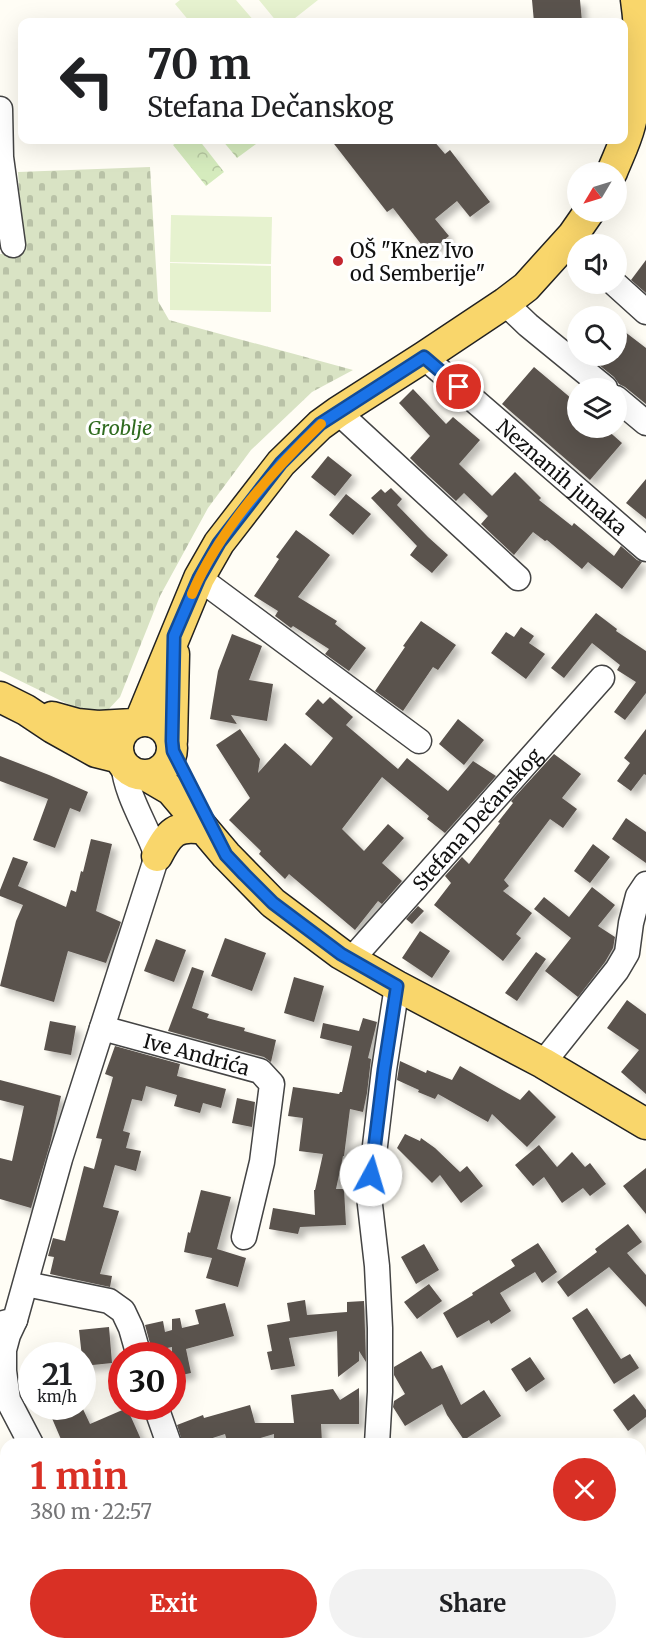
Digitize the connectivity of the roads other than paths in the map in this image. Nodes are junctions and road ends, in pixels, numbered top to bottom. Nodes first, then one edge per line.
1 (636, 0) edge
2 (642, 82) edge
3 (0, 109) edge
4 (638, 134) edge
5 (619, 162) edge
6 (581, 230) edge
7 (13, 245) dead end
8 (626, 294) edge
9 (505, 303) junction
10 (646, 312) edge
11 (424, 357) junction
12 (593, 378) edge
13 (627, 407) edge
14 (338, 412) junction
15 (646, 423) edge
16 (646, 549) edge
17 (199, 578) junction
18 (518, 578) dead end
19 (174, 636) junction
20 (602, 678) dead end
21 (0, 697) edge
22 (26, 710) junction
23 (136, 722) junction
24 (419, 741) dead end
25 (172, 746) junction
26 (132, 768) junction
27 (204, 829) junction
28 (226, 855) junction
29 (157, 856) junction
30 (646, 884) edge
31 (351, 960) junction
32 (397, 986) junction
33 (102, 1028) junction
34 (543, 1063) junction
35 (646, 1124) edge
36 (244, 1237) dead end
37 (26, 1284) junction
38 (7, 1322) edge
39 (135, 1342) edge
40 (161, 1420) edge
41 (28, 1438) edge
42 (167, 1438) edge
43 (377, 1438) edge

1 - 2 main road
2 - 4 main road
3 - 7 street
4 - 5 main road
6 - 9 main road
8 - 10 street
9 - 11 main road
9 - 12 street
11 - 14 main road
11 - 16 street, Neznanih junaka
13 - 15 street
14 - 17 main road
14 - 18 street
17 - 19 main road
17 - 24 street
19 - 23 main road
19 - 25 main road
20 - 31 street, Stefana Dečanskog
21 - 22 main road
22 - 23 main road
22 - 26 main road
23 - 25 main road
23 - 26 main road
25 - 26 main road
25 - 28 main road
26 - 27 main road
26 - 29 street
27 - 28 main road
27 - 29 main road
28 - 31 main road
29 - 33 street
30 - 34 street
31 - 32 main road
32 - 34 main road
32 - 43 street
33 - 36 street, Ive Andrića
33 - 37 street
34 - 35 main road
37 - 38 street
37 - 39 street
38 - 41 street
40 - 42 street

